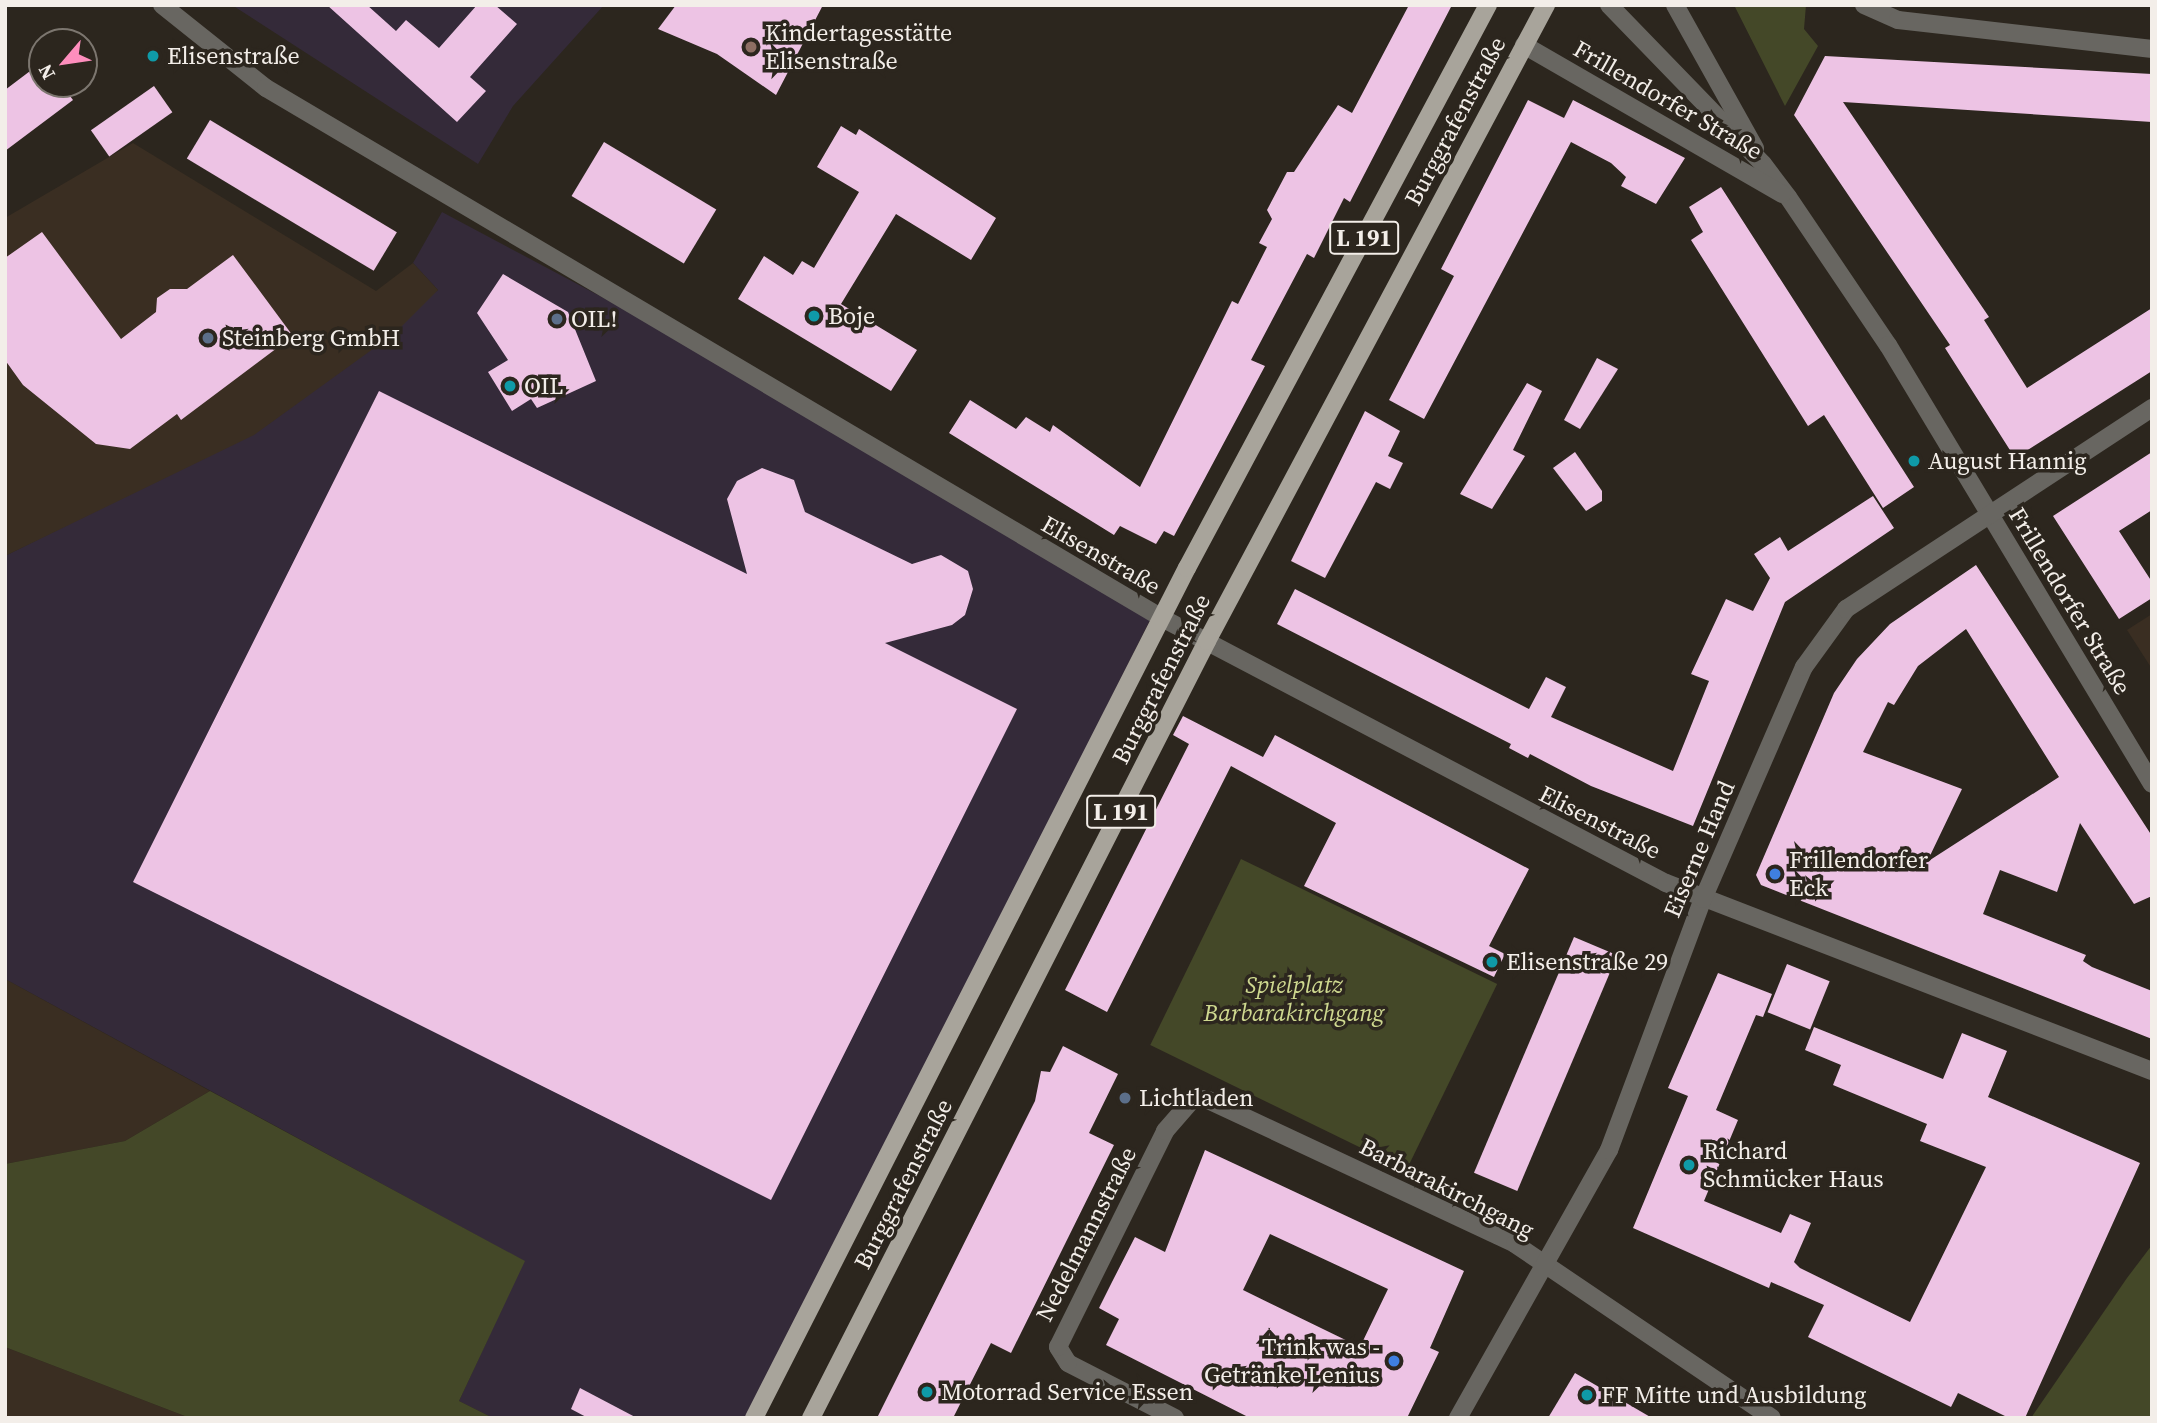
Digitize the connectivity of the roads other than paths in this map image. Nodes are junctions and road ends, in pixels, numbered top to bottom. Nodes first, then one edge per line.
1 (162, 5) edge
2 (1488, 5) edge
3 (1546, 5) edge
4 (1608, 5) edge
5 (1675, 5) edge
6 (1864, 5) edge
7 (1524, 45) junction
8 (2152, 49) edge
9 (1763, 163) junction
10 (1788, 197) junction
11 (2152, 408) edge
12 (1991, 517) junction
13 (1162, 618) junction
14 (1207, 641) junction
15 (2152, 784) edge
16 (1703, 899) junction
17 (2152, 1071) edge
18 (1192, 1100) joint
19 (1545, 1268) junction
20 (754, 1418) edge
21 (811, 1418) edge
22 (1174, 1418) edge
23 (1458, 1418) edge
24 (1772, 1418) edge

1 - 13 street, Elisenstraße
2 - 13 main road, Burggrafenstraße / L 191
3 - 7 main road, Burggrafenstraße / L 191
4 - 9 street, Frillendorfer Straße
5 - 9 street, Frillendorfer Straße
6 - 8 street
7 - 10 street, Frillendorfer Straße
7 - 14 main road, Burggrafenstraße / L 191
9 - 10 street, Frillendorfer Straße
10 - 12 street, Frillendorfer Straße
11 - 12 street, Eiserne Hand
12 - 15 street, Frillendorfer Straße
12 - 16 street, Eiserne Hand
13 - 14 street, Elisenstraße
13 - 20 main road, Burggrafenstraße / L 191
14 - 16 street, Elisenstraße
14 - 21 main road, Burggrafenstraße / L 191
16 - 17 street, Elisenstraße
16 - 19 street, Eiserne Hand
18 - 19 street, Barbarakirchgang
18 - 22 street, Nedelmannstraße
19 - 23 street, Eiserne Hand
19 - 24 street, Barbarakirchgang

